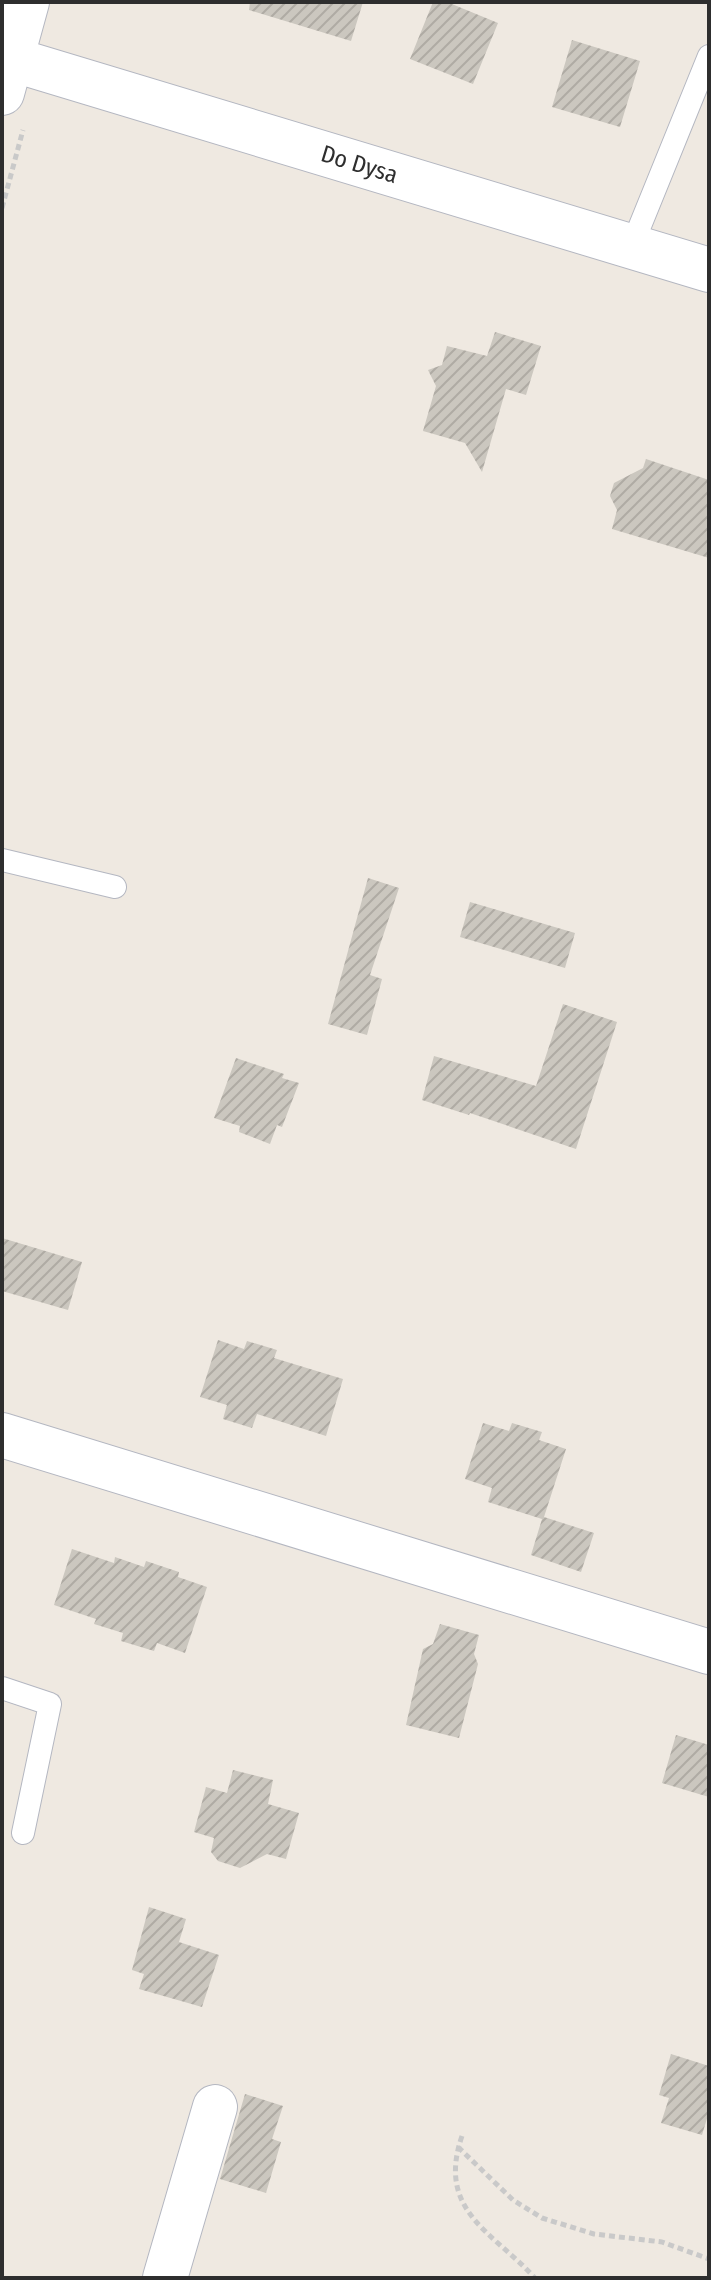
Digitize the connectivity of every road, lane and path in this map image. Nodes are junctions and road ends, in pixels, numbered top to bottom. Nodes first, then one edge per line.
1 (27, 2) edge
2 (709, 56) edge
3 (6, 76) edge
4 (631, 248) junction
5 (709, 270) edge
6 (2, 860) edge
7 (115, 887) dead end
8 (2, 1435) edge
9 (709, 1652) edge
10 (2, 1688) edge
11 (23, 1833) dead end
12 (215, 2107) dead end
13 (462, 2136) dead end
14 (458, 2147) junction
15 (709, 2259) edge
16 (165, 2278) edge
17 (535, 2278) edge

1 - 3 street
2 - 4 lane
3 - 4 street, Do Dysa
4 - 5 street, Do Dysa
6 - 7 lane
8 - 9 street
10 - 11 lane
12 - 16 street
13 - 14 path
14 - 15 path
14 - 17 path

